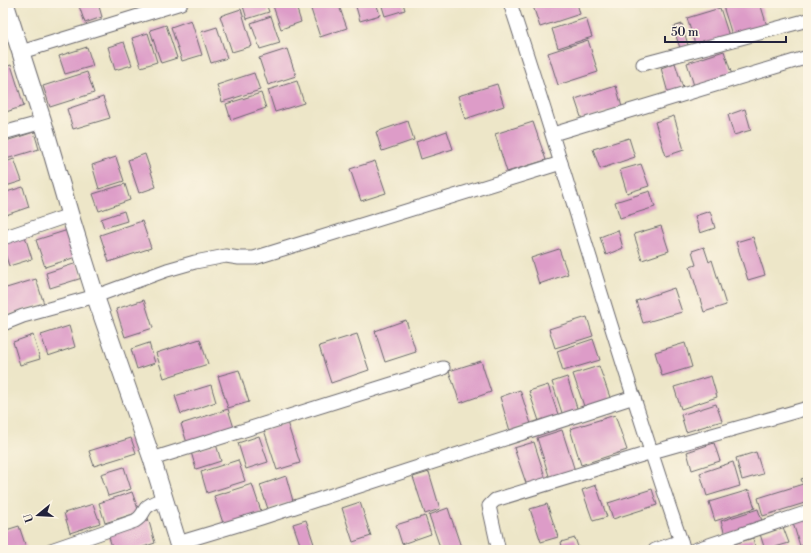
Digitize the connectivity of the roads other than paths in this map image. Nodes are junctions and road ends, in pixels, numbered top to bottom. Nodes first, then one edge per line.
1 (5, 3) edge
2 (181, 3) edge
3 (510, 3) edge
4 (808, 20) edge
5 (21, 52) junction
6 (808, 57) edge
7 (643, 64) dead end
8 (43, 122) junction
9 (3, 133) edge
10 (553, 134) junction
11 (561, 163) junction
12 (70, 214) junction
13 (3, 238) edge
14 (96, 296) junction
15 (3, 324) edge
16 (443, 368) dead end
17 (634, 397) junction
18 (808, 408) edge
19 (652, 452) junction
20 (152, 459) junction
21 (164, 499) junction
22 (808, 512) edge
23 (682, 545) edge
24 (179, 547) edge
25 (51, 550) edge
26 (496, 550) edge
27 (655, 550) edge
28 (694, 550) edge

1 - 5 street
2 - 5 street
3 - 10 street
4 - 7 street
5 - 8 street
6 - 10 street
8 - 9 street
8 - 12 street
10 - 11 street
11 - 14 street
11 - 17 street
12 - 13 street
12 - 14 street
14 - 15 street
14 - 20 street
16 - 20 street
17 - 19 street
17 - 24 street
18 - 19 street
19 - 23 street
19 - 26 street
20 - 21 street
21 - 24 street
21 - 25 street
22 - 28 street
23 - 27 street

